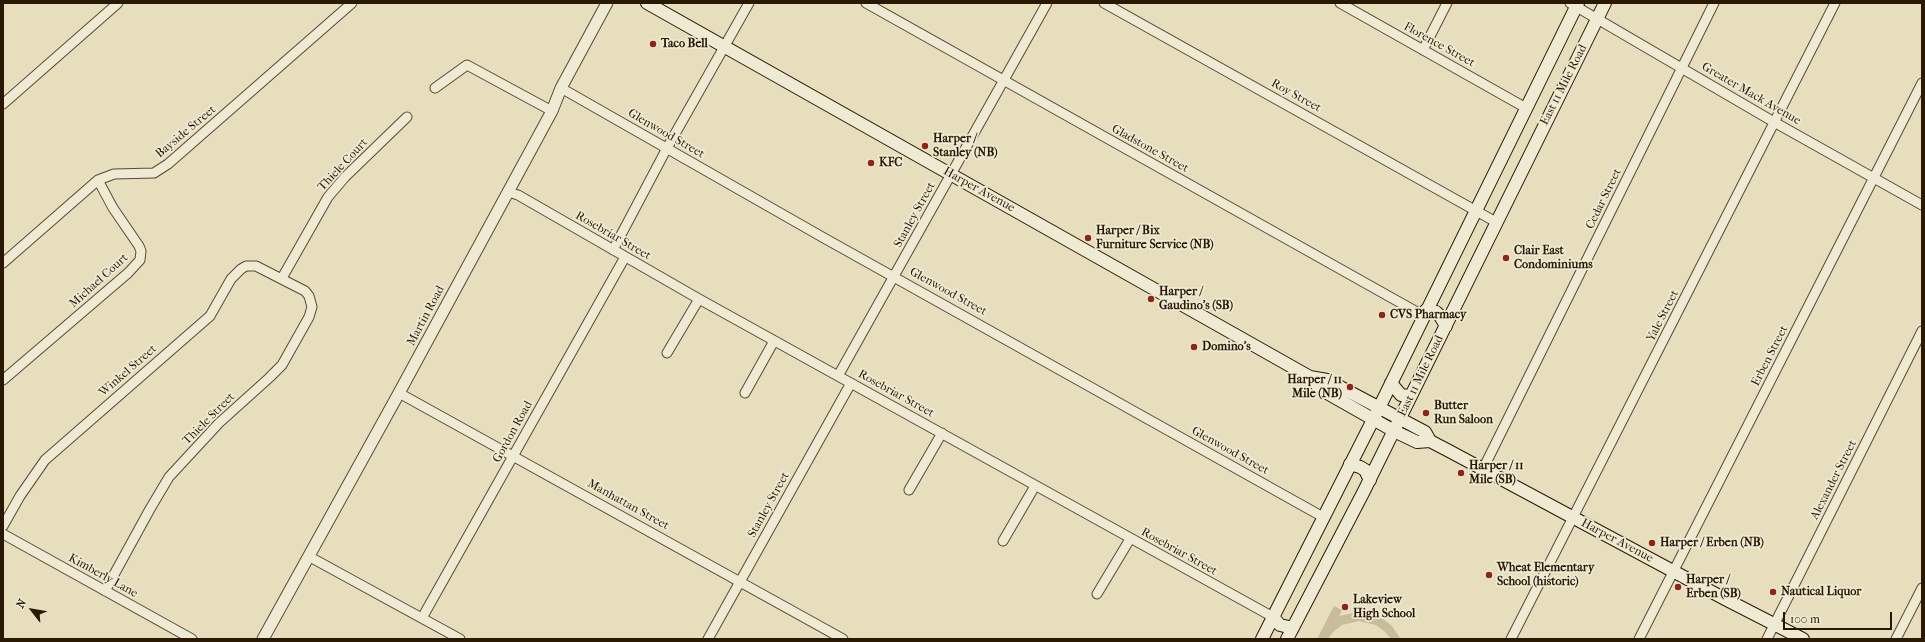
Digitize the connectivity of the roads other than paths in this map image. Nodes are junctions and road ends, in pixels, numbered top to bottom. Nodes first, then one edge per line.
1 (118, 3) edge
2 (352, 3) edge
3 (607, 3) edge
4 (647, 3) edge
5 (749, 3) edge
6 (866, 3) edge
7 (1047, 3) edge
8 (1104, 3) edge
9 (1340, 3) edge
10 (1447, 3) edge
11 (1604, 3) edge
12 (1714, 3) edge
13 (1835, 3) edge
14 (1575, 4) edge
15 (1597, 19) junction
16 (724, 47) junction
17 (1423, 50) junction
18 (1682, 68) junction
19 (1004, 80) junction
20 (1922, 83) edge
21 (435, 88) dead end
22 (561, 88) junction
23 (3, 104) edge
24 (1526, 108) junction
25 (552, 111) junction
26 (407, 117) dead end
27 (1774, 122) junction
28 (667, 148) junction
29 (951, 175) junction
30 (1874, 177) junction
31 (98, 180) junction
32 (508, 192) junction
33 (1922, 205) edge
34 (1476, 211) junction
35 (1496, 222) junction
36 (613, 250) junction
37 (625, 257) junction
38 (3, 263) edge
39 (894, 276) junction
40 (282, 278) junction
41 (699, 299) junction
42 (1425, 313) junction
43 (1446, 326) junction
44 (1922, 331) edge
45 (774, 341) junction
46 (667, 353) dead end
47 (838, 376) junction
48 (1310, 377) junction
49 (3, 380) edge
50 (851, 383) junction
51 (1391, 383) junction
52 (745, 393) dead end
53 (399, 394) junction
54 (1410, 396) junction
55 (1379, 408) junction
56 (1373, 419) junction
57 (1400, 419) junction
58 (1394, 431) junction
59 (942, 433) junction
60 (1430, 442) junction
61 (514, 456) junction
62 (1350, 464) junction
63 (1483, 469) junction
64 (1370, 480) junction
65 (1035, 486) junction
66 (909, 490) dead end
67 (1323, 517) junction
68 (1574, 518) junction
69 (3, 526) edge
70 (3, 534) edge
71 (1130, 539) junction
72 (1003, 541) dead end
73 (310, 557) junction
74 (1674, 571) junction
75 (740, 581) junction
76 (1922, 588) edge
77 (105, 591) junction
78 (1097, 594) dead end
79 (1273, 617) junction
80 (422, 618) junction
81 (1775, 624) junction
82 (1293, 628) junction
83 (192, 639) edge
84 (263, 639) edge
85 (460, 639) edge
86 (708, 639) edge
87 (843, 639) edge
88 (1262, 639) edge
89 (1287, 639) edge
90 (1511, 639) edge
91 (1639, 639) edge
92 (1767, 639) edge
93 (1803, 639) edge
94 (1896, 639) edge

1 - 23 street
2 - 31 street, Bayside Street
3 - 22 street, Martin Road
4 - 16 main road, Harper Avenue
5 - 16 street
6 - 19 street, Gladstone Street
7 - 19 street, Stanley Street
8 - 34 street, Roy Street
9 - 17 street, Florence Street
10 - 17 street
11 - 15 main road, East 11 Mile Road
12 - 18 street, Cedar Street
13 - 27 street, Yale Street
14 - 15 street, Greater Mack Avenue
14 - 24 main road, East 11 Mile Road
15 - 18 street, Greater Mack Avenue
15 - 35 main road, East 11 Mile Road
16 - 28 street
16 - 29 main road, Harper Avenue
17 - 24 street, Florence Street
18 - 27 street, Greater Mack Avenue
18 - 63 street, Cedar Street
19 - 29 street, Stanley Street
19 - 42 street, Gladstone Street
20 - 30 street, Erben Street
21 - 25 street
22 - 25 street, Martin Road
22 - 28 street, Glenwood Street
24 - 34 main road, East 11 Mile Road
25 - 32 street, Martin Road
26 - 40 street, Thiele Court
27 - 30 street, Greater Mack Avenue
27 - 68 street, Yale Street
28 - 36 street
28 - 39 street, Glenwood Street
29 - 39 street, Stanley Street
29 - 48 main road, Harper Avenue
30 - 33 street, Greater Mack Avenue
30 - 74 street, Erben Street
31 - 38 street, Bayside Street
31 - 49 street, Michael Court
32 - 36 street, Rosebriar Street
32 - 53 street, Martin Road
34 - 35 street
34 - 42 main road, East 11 Mile Road
35 - 43 main road, East 11 Mile Road
36 - 37 street, Rosebriar Street
37 - 41 street, Rosebriar Street
37 - 61 street, Gordon Road
39 - 47 street, Stanley Street
39 - 67 street, Glenwood Street
40 - 69 street, Winkel Street
40 - 77 street, Thiele Street
41 - 45 street, Rosebriar Street
41 - 46 street
42 - 43 main road
42 - 51 main road, East 11 Mile Road
43 - 54 main road, East 11 Mile Road
44 - 81 street, Alexander Street
45 - 47 street, Rosebriar Street
45 - 52 street
47 - 50 street, Rosebriar Street
48 - 55 main road, Harper Avenue
48 - 56 main road, Harper Avenue
50 - 59 street, Rosebriar Street
50 - 75 street, Stanley Street
51 - 54 main road
51 - 55 main road, East 11 Mile Road
53 - 61 street, Manhattan Street
53 - 73 street, Martin Road
54 - 57 main road, East 11 Mile Road
55 - 56 main road, East 11 Mile Road
55 - 57 main road, Harper Avenue
56 - 58 main road, Harper Avenue
56 - 62 main road, East 11 Mile Road
57 - 58 main road, East 11 Mile Road
57 - 60 main road, Harper Avenue
58 - 60 main road, Harper Avenue
58 - 64 main road, East 11 Mile Road
59 - 65 street, Rosebriar Street
59 - 66 street
60 - 63 main road, Harper Avenue
61 - 75 street, Manhattan Street
61 - 80 street, Gordon Road
62 - 64 main road
62 - 67 main road, East 11 Mile Road
63 - 68 main road, Harper Avenue
64 - 82 main road, East 11 Mile Road
65 - 71 street, Rosebriar Street
65 - 72 street
67 - 79 main road, East 11 Mile Road
68 - 74 main road, Harper Avenue
68 - 90 street, Yale Street
70 - 77 street, Kimberly Lane
71 - 78 street
71 - 79 street, Rosebriar Street
73 - 80 street
73 - 84 street, Martin Road
74 - 81 main road, Harper Avenue
74 - 91 street, Erben Street
75 - 86 street, Stanley Street
75 - 87 street, Manhattan Street
76 - 94 street
77 - 83 street, Kimberly Lane
79 - 82 main road
79 - 88 main road, East 11 Mile Road
80 - 85 street
81 - 92 street, Alexander Street
81 - 93 main road, Harper Avenue
82 - 89 main road, East 11 Mile Road

